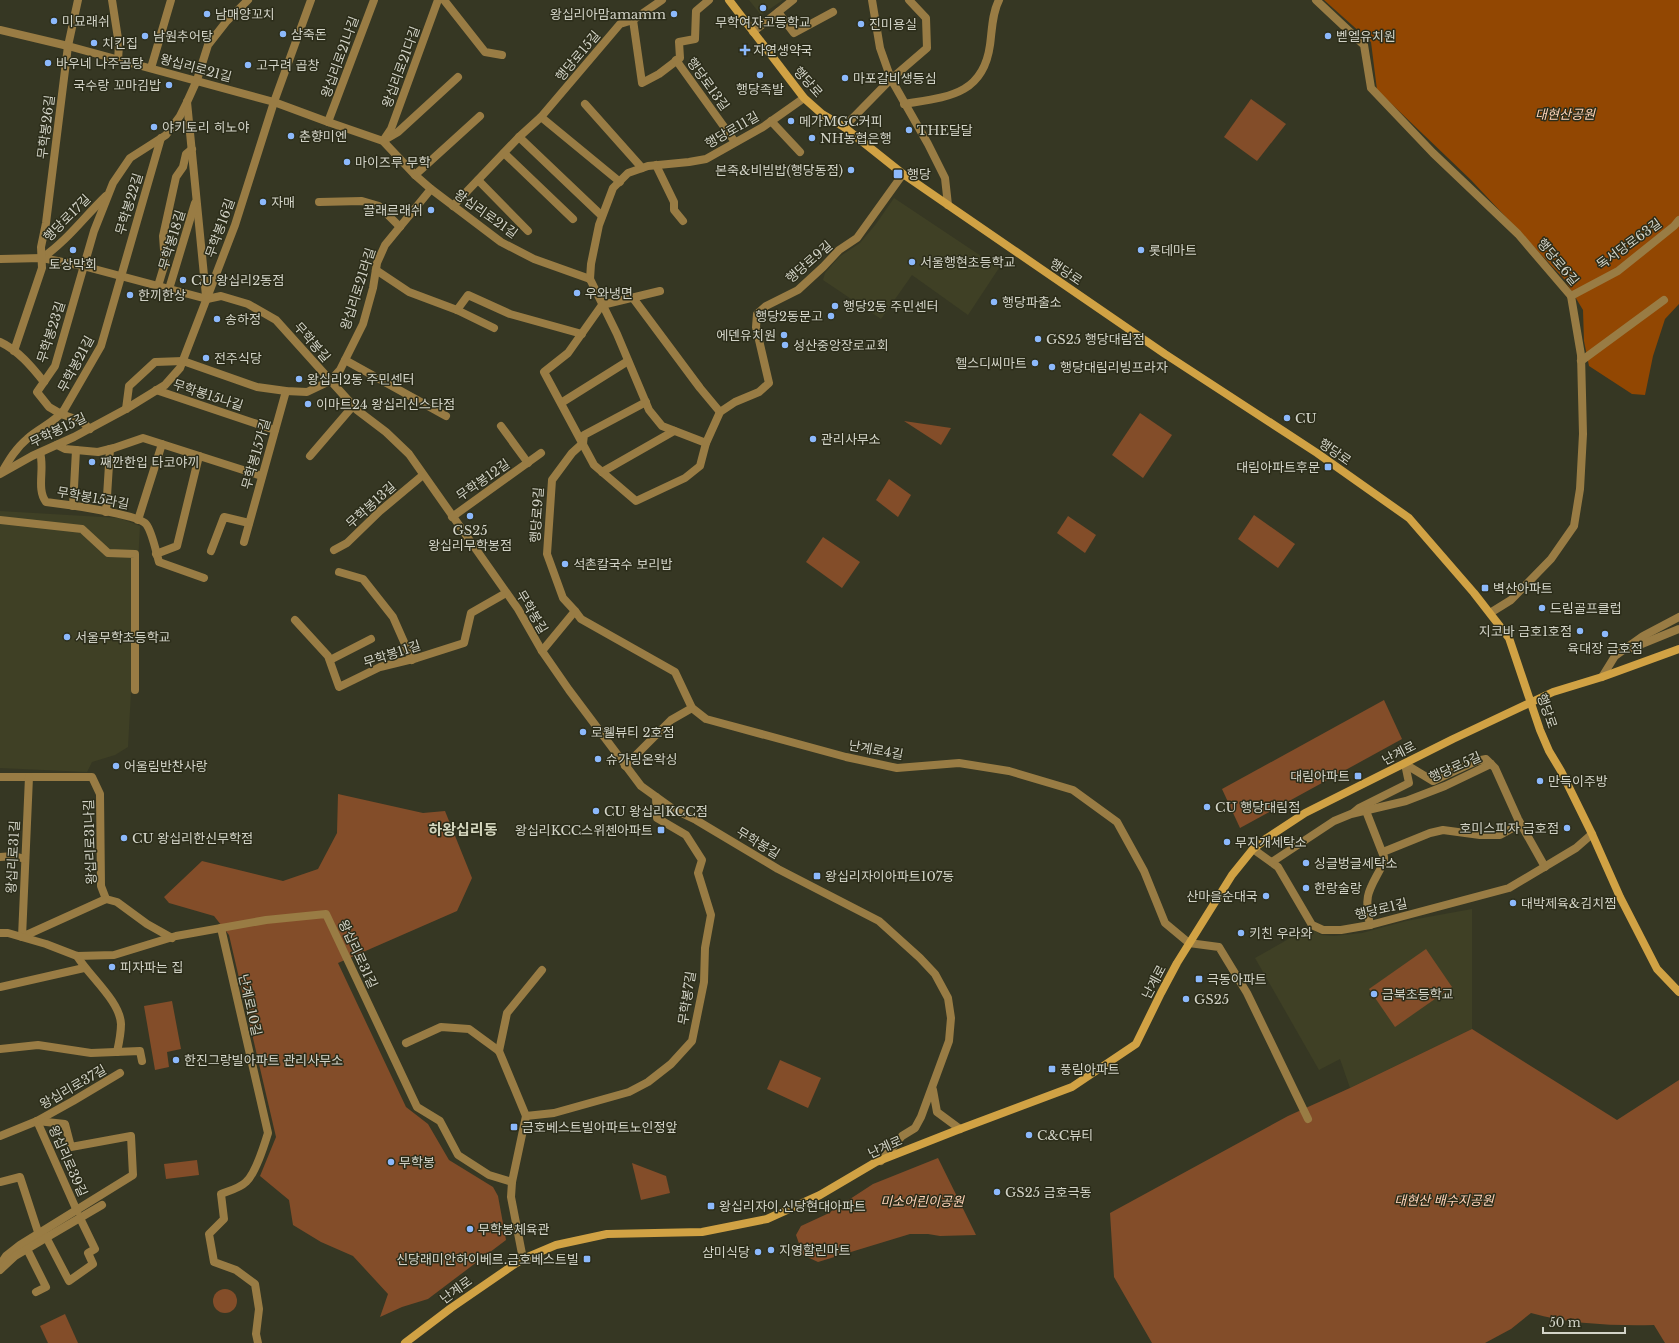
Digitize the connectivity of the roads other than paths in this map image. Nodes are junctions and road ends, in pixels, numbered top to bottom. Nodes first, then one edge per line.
1 (78, 0) edge
2 (112, 0) edge
3 (171, 0) edge
4 (248, 0) edge
5 (311, 0) edge
6 (374, 0) edge
7 (438, 0) edge
8 (444, 0) edge
9 (662, 0) edge
10 (709, 0) edge
11 (729, 0) edge
12 (793, 0) edge
13 (872, 0) edge
14 (909, 0) edge
15 (999, 0) edge
16 (1316, 0) edge
17 (778, 12) junction
18 (834, 12) dead end
19 (633, 20) junction
20 (0, 30) edge
21 (753, 32) junction
22 (68, 46) junction
23 (502, 54) dead end
24 (118, 60) junction
25 (676, 60) junction
26 (151, 68) junction
27 (458, 77) dead end
28 (891, 79) junction
29 (197, 80) junction
30 (804, 98) junction
31 (187, 102) junction
32 (274, 102) junction
33 (586, 104) dead end
34 (904, 104) junction
35 (480, 116) dead end
36 (541, 117) junction
37 (771, 121) junction
38 (328, 122) junction
39 (844, 127) junction
40 (519, 137) junction
41 (161, 138) junction
42 (383, 141) junction
43 (734, 142) junction
44 (192, 149) junction
45 (800, 152) dead end
46 (504, 153) junction
47 (656, 165) junction
48 (642, 168) junction
49 (903, 174) junction
50 (415, 176) junction
51 (478, 180) junction
52 (620, 182) junction
53 (431, 189) junction
54 (109, 194) junction
55 (197, 199) junction
56 (319, 202) dead end
57 (453, 206) junction
58 (948, 206) junction
59 (602, 216) junction
60 (573, 219) dead end
61 (1679, 220) edge
62 (683, 221) dead end
63 (400, 227) junction
64 (528, 230) dead end
65 (42, 258) junction
66 (0, 259) edge
67 (84, 266) junction
68 (376, 270) junction
69 (121, 276) junction
70 (590, 279) junction
71 (158, 286) junction
72 (169, 289) junction
73 (660, 291) dead end
74 (1571, 296) junction
75 (633, 298) junction
76 (207, 299) junction
77 (1664, 300) dead end
78 (602, 305) junction
79 (457, 310) junction
80 (494, 328) dead end
81 (582, 334) junction
82 (0, 342) edge
83 (14, 351) junction
84 (345, 360) junction
85 (628, 360) junction
86 (183, 361) junction
87 (1581, 361) junction
88 (330, 381) junction
89 (44, 382) junction
90 (156, 390) junction
91 (286, 391) junction
92 (646, 402) junction
93 (561, 403) junction
94 (353, 406) junction
95 (126, 409) junction
96 (720, 412) junction
97 (61, 414) junction
98 (446, 416) dead end
99 (502, 426) dead end
100 (90, 428) junction
101 (275, 430) junction
102 (674, 431) junction
103 (583, 443) junction
104 (706, 443) junction
105 (162, 444) junction
106 (57, 445) junction
107 (110, 449) junction
108 (76, 450) junction
109 (40, 452) junction
110 (541, 453) dead end
111 (199, 456) junction
112 (310, 456) dead end
113 (528, 463) junction
114 (602, 472) junction
115 (1, 473) edge
116 (423, 475) junction
117 (262, 476) junction
118 (73, 506) junction
119 (106, 512) junction
120 (452, 517) junction
121 (0, 520) edge
122 (138, 520) junction
123 (249, 523) junction
124 (244, 542) dead end
125 (334, 550) dead end
126 (211, 551) dead end
127 (156, 554) junction
128 (339, 572) dead end
129 (204, 578) dead end
130 (506, 593) junction
131 (575, 611) junction
132 (1490, 613) junction
133 (1679, 617) edge
134 (295, 620) dead end
135 (1679, 629) edge
136 (371, 639) dead end
137 (1679, 649) edge
138 (542, 652) junction
139 (1615, 656) junction
140 (330, 660) junction
141 (412, 660) junction
142 (1602, 678) junction
143 (135, 690) dead end
144 (1532, 702) junction
145 (692, 708) junction
146 (1405, 764) junction
147 (1491, 764) junction
148 (625, 766) junction
149 (0, 777) edge
150 (29, 777) junction
151 (656, 797) junction
152 (1366, 812) junction
153 (1351, 814) junction
154 (1520, 824) junction
155 (1592, 834) junction
156 (1253, 849) junction
157 (1383, 852) junction
158 (0, 857) edge
159 (25, 860) junction
160 (1272, 862) junction
161 (1545, 867) junction
162 (106, 899) junction
163 (1370, 925) junction
164 (221, 928) junction
165 (0, 933) edge
166 (22, 937) junction
167 (172, 938) junction
168 (1189, 943) junction
169 (78, 956) junction
170 (84, 968) junction
171 (542, 970) dead end
172 (0, 987) edge
173 (1679, 992) edge
174 (406, 1043) dead end
175 (0, 1049) edge
176 (498, 1051) junction
177 (117, 1052) junction
178 (142, 1061) dead end
179 (120, 1073) dead end
180 (933, 1086) junction
181 (526, 1116) junction
182 (1308, 1119) dead end
183 (37, 1121) junction
184 (960, 1128) junction
185 (0, 1136) edge
186 (131, 1136) joint
187 (881, 1161) junction
188 (0, 1182) edge
189 (512, 1182) junction
190 (102, 1205) dead end
191 (79, 1214) junction
192 (43, 1236) junction
193 (27, 1249) junction
194 (523, 1259) junction
195 (0, 1265) edge
196 (0, 1270) edge
197 (36, 1292) dead end
198 (258, 1343) edge
199 (405, 1343) edge

1 - 22 street, 무학봉26길
2 - 24 street
3 - 26 street
4 - 29 street, 행당로17길
5 - 32 street, 무학봉16길
6 - 38 street, 왕십리로21나길
7 - 42 street, 왕십리로21다길
8 - 23 street
9 - 19 street, 행당로15길
10 - 25 street, 행당로13길
11 - 21 main road, 행당로
12 - 17 street
13 - 28 street
14 - 28 street
15 - 34 street
16 - 74 street, 행당로6길
17 - 18 street
17 - 21 street
19 - 25 street, 행당로13길
19 - 36 street, 행당로15길
20 - 22 street, 왕십리로21길
21 - 30 main road, 행당로
22 - 24 street, 왕십리로21길
22 - 65 street, 무학봉26길
24 - 26 street, 왕십리로21길
25 - 43 street, 행당로13길
26 - 29 street, 왕십리로21길
27 - 42 street
28 - 34 street
28 - 39 street
29 - 31 street, 행당로17길
29 - 32 street, 왕십리로21길
30 - 37 street, 행당로11길
30 - 39 main road, 행당로
31 - 41 street, 행당로17길
31 - 44 street, 무학봉16길
32 - 38 street, 왕십리로21길
32 - 76 street, 무학봉16길
33 - 48 street
34 - 58 street
35 - 50 street
36 - 40 street, 행당로15길
36 - 52 street
37 - 43 street, 행당로11길
37 - 45 street, 행당로11길
38 - 42 street, 왕십리로21길
39 - 49 main road, 행당로
40 - 46 street, 행당로15길
40 - 59 street
41 - 54 street, 행당로17길
41 - 69 street, 무학봉22길
42 - 50 street, 왕십리로21길
43 - 47 street, 행당로11길
44 - 55 street, 무학봉16길
44 - 71 street
46 - 51 street, 행당로15길
46 - 60 street
47 - 48 street, 행당로11길
47 - 62 street
48 - 52 street, 행당로11길
49 - 58 main road, 행당로
49 - 96 street, 행당로9길
50 - 53 street, 왕십리로21길
51 - 57 street, 행당로15길
51 - 64 street
52 - 59 street, 행당로11길
53 - 57 street, 왕십리로21길
53 - 63 street, 왕십리로21라길
54 - 65 street, 행당로17길
54 - 67 street, 행당로17길
55 - 72 street, 무학봉18길
55 - 76 street, 무학봉16길
56 - 63 street
57 - 70 street, 왕십리로21길
58 - 132 main road, 행당로
59 - 70 street, 행당로11길
61 - 74 street, 독서당로63길
63 - 68 street, 왕십리로21라길
65 - 66 street, 무학봉길
65 - 67 street, 무학봉길
65 - 83 street, 무학봉26길
67 - 69 street, 무학봉길
67 - 89 street, 무학봉23길
68 - 79 street
68 - 84 street, 왕십리로21라길
69 - 71 street, 무학봉길
69 - 97 street, 무학봉21길
70 - 78 street
71 - 72 street, 무학봉길
72 - 76 street, 무학봉길
73 - 75 street
74 - 87 street, 행당로6길
75 - 78 street
75 - 96 street
76 - 86 street, 무학봉15길
76 - 88 street, 무학봉길
77 - 87 street
78 - 81 street
78 - 85 street
79 - 80 street
79 - 81 street
81 - 93 street
82 - 83 street
83 - 89 street
84 - 88 street, 왕십리로21라길
84 - 98 street, 무학봉길
85 - 92 street
85 - 93 street
86 - 90 street, 무학봉15길
86 - 91 street
86 - 95 street
87 - 132 street, 행당로6길
88 - 91 street
88 - 94 street, 무학봉길
89 - 97 street, 무학봉23길
90 - 95 street, 무학봉15길
90 - 101 street, 무학봉15나길
91 - 101 street, 무학봉15가길
92 - 102 street
92 - 103 street
93 - 103 street
94 - 112 street
94 - 116 street, 무학봉길
95 - 100 street, 무학봉15길
96 - 104 street
97 - 100 street
97 - 115 street, 무학봉21길
99 - 113 street, 무학봉12길
100 - 106 street, 무학봉15길
101 - 117 street, 무학봉15가길
102 - 104 street
102 - 114 street
103 - 114 street
103 - 131 street, 행당로9길
104 - 114 street
105 - 107 street
105 - 111 street
105 - 122 street
106 - 108 street
106 - 109 street, 무학봉15길
107 - 108 street
107 - 119 street
108 - 118 street
109 - 115 street, 무학봉15길
109 - 118 street, 무학봉15라길
110 - 113 street, 무학봉12길
111 - 117 street
111 - 127 street
113 - 120 street, 무학봉12길
116 - 120 street, 무학봉길
116 - 125 street, 무학봉13길
117 - 123 street, 무학봉15가길
118 - 119 street, 무학봉15라길
119 - 122 street, 무학봉15라길
120 - 130 street, 무학봉길
121 - 143 street
122 - 127 street, 무학봉15라길
123 - 124 street, 무학봉15가길
123 - 126 street
127 - 129 street
128 - 141 street
130 - 138 street, 무학봉길
130 - 141 street, 무학봉11길
131 - 138 street
131 - 145 street, 난계로4길
132 - 144 main road, 행당로
133 - 139 street
134 - 140 street, 무학봉11길
135 - 139 street
136 - 140 street
137 - 142 main road, 난계로
138 - 148 street, 무학봉길
139 - 142 street
140 - 141 street, 무학봉11길
142 - 144 main road, 난계로
144 - 146 main road, 난계로
144 - 155 main road, 행당로
145 - 148 street
145 - 168 street, 난계로4길
146 - 147 street
146 - 153 street
146 - 156 main road, 난계로
147 - 152 street, 행당로5길
147 - 154 street, 행당로5길
148 - 151 street, 무학봉길
149 - 150 street, 왕십리로31나길
150 - 159 street, 왕십리로31길
150 - 162 street, 왕십리로31나길
151 - 180 street, 무학봉길
151 - 181 street, 무학봉7길
152 - 153 street, 행당로5길
152 - 157 street
153 - 160 street, 행당로5길
154 - 157 street
154 - 161 street
155 - 161 street, 행당로1길
155 - 173 main road, 행당로
156 - 160 street, 행당로1길
156 - 168 main road, 난계로
157 - 163 street
158 - 159 street
159 - 166 street, 왕십리로31길
160 - 163 street, 행당로1길
161 - 163 street, 행당로1길
162 - 166 street
162 - 167 street, 왕십리로31나길
164 - 167 street, 왕십리로31길
164 - 189 street, 왕십리로31길
164 - 198 street, 난계로10길
165 - 166 street, 왕십리로31길
166 - 169 street, 왕십리로31길
167 - 169 street, 왕십리로31길
168 - 182 street
168 - 184 main road, 난계로
169 - 170 street
170 - 172 street
170 - 177 street
171 - 176 street
174 - 176 street
175 - 177 street
176 - 181 street
177 - 178 street
179 - 183 street, 왕십리로37길
180 - 184 street, 무학봉길
180 - 187 street, 무학봉길
181 - 189 street
183 - 185 street, 왕십리로37길
183 - 186 street, 왕십리로37길
183 - 191 street, 왕십리로39길
184 - 187 main road, 난계로
186 - 191 street, 왕십리로39길
187 - 194 main road, 난계로
188 - 192 street, 왕십리로39길
189 - 194 street
190 - 191 street, 왕십리로39길
191 - 192 street, 왕십리로39길
191 - 192 street, 왕십리로39길
192 - 193 street, 왕십리로39길
192 - 195 street, 왕십리로39길
193 - 196 street, 왕십리로39길
193 - 197 street
194 - 199 main road, 난계로

